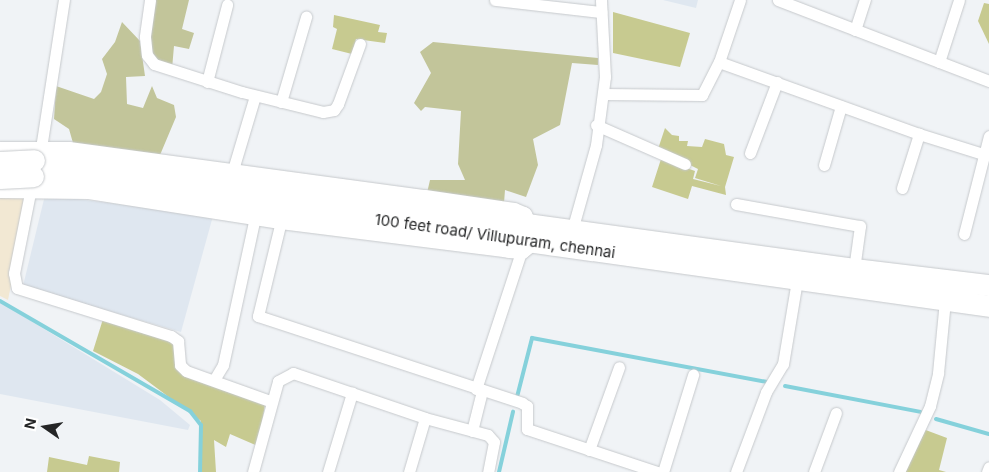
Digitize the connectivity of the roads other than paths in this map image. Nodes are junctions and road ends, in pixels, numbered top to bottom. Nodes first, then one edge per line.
1 (64, 0) edge
2 (150, 0) edge
3 (495, 0) edge
4 (740, 0) edge
5 (865, 0) edge
6 (959, 0) edge
7 (783, 1) edge
8 (227, 5) dead end
9 (601, 6) edge
10 (306, 17) dead end
11 (855, 30) junction
12 (360, 44) dead end
13 (719, 62) junction
14 (939, 62) junction
15 (989, 81) edge
16 (207, 82) junction
17 (777, 82) junction
18 (603, 94) junction
19 (255, 96) junction
20 (281, 102) junction
21 (841, 106) junction
22 (596, 126) junction
23 (919, 134) junction
24 (989, 136) edge
25 (0, 150) edge
26 (750, 153) dead end
27 (983, 154) junction
28 (0, 162) edge
29 (685, 164) dead end
30 (824, 165) dead end
31 (32, 168) junction
32 (232, 173) junction
33 (0, 178) edge
34 (902, 188) dead end
35 (0, 190) edge
36 (736, 204) dead end
37 (255, 217) junction
38 (281, 221) junction
39 (964, 234) dead end
40 (571, 238) junction
41 (527, 239) junction
42 (854, 269) junction
43 (797, 280) junction
44 (989, 285) edge
45 (945, 300) junction
46 (989, 306) edge
47 (619, 367) dead end
48 (693, 375) dead end
49 (214, 380) junction
50 (479, 390) junction
51 (352, 393) junction
52 (270, 400) junction
53 (836, 413) dead end
54 (425, 418) junction
55 (472, 431) junction
56 (589, 450) junction
57 (989, 467) edge
58 (253, 472) edge
59 (328, 472) edge
60 (409, 472) edge
61 (488, 472) edge
62 (657, 472) edge
63 (663, 472) edge
64 (736, 472) edge
65 (814, 472) edge
66 (899, 472) edge
67 (987, 472) edge

1 - 31 street
2 - 16 street
3 - 9 street
4 - 13 street
5 - 11 street
6 - 14 street
7 - 11 street
8 - 16 street
9 - 18 street
10 - 20 street
11 - 14 street
12 - 20 street
13 - 17 street
13 - 18 street
14 - 15 street
16 - 19 street
17 - 21 street
17 - 26 street
18 - 22 street
19 - 20 street
19 - 32 street
21 - 23 street
21 - 30 street
22 - 29 street
22 - 40 street
23 - 27 street
23 - 34 street
24 - 27 street
25 - 31 street
27 - 39 street
28 - 31 highway, 100 feet road/ Villupuram, chennai, bridge
31 - 32 street
31 - 33 highway, 100 feet road/ Villupuram, chennai, bridge
31 - 35 street
31 - 37 street
31 - 41 highway, 100 feet road/ Villupuram, chennai
31 - 49 street
32 - 41 street
36 - 42 street
37 - 38 street
37 - 49 street
38 - 41 street
38 - 50 street
40 - 41 highway, 100 feet road/ Villupuram, chennai
40 - 42 highway, 100 feet road/ Villupuram, chennai
40 - 43 highway, 100 feet road/ Villupuram, chennai
41 - 50 street
42 - 44 highway, 100 feet road/ Villupuram, chennai
43 - 45 highway, 100 feet road/ Villupuram, chennai
43 - 64 street
45 - 46 highway, 100 feet road/ Villupuram, chennai
45 - 66 street
47 - 56 street
48 - 63 street
49 - 52 street
50 - 55 street
50 - 56 street
51 - 52 street
51 - 54 street
51 - 59 street
52 - 58 street
53 - 65 street
54 - 55 street
54 - 60 street
55 - 61 street
56 - 62 street
57 - 67 street

